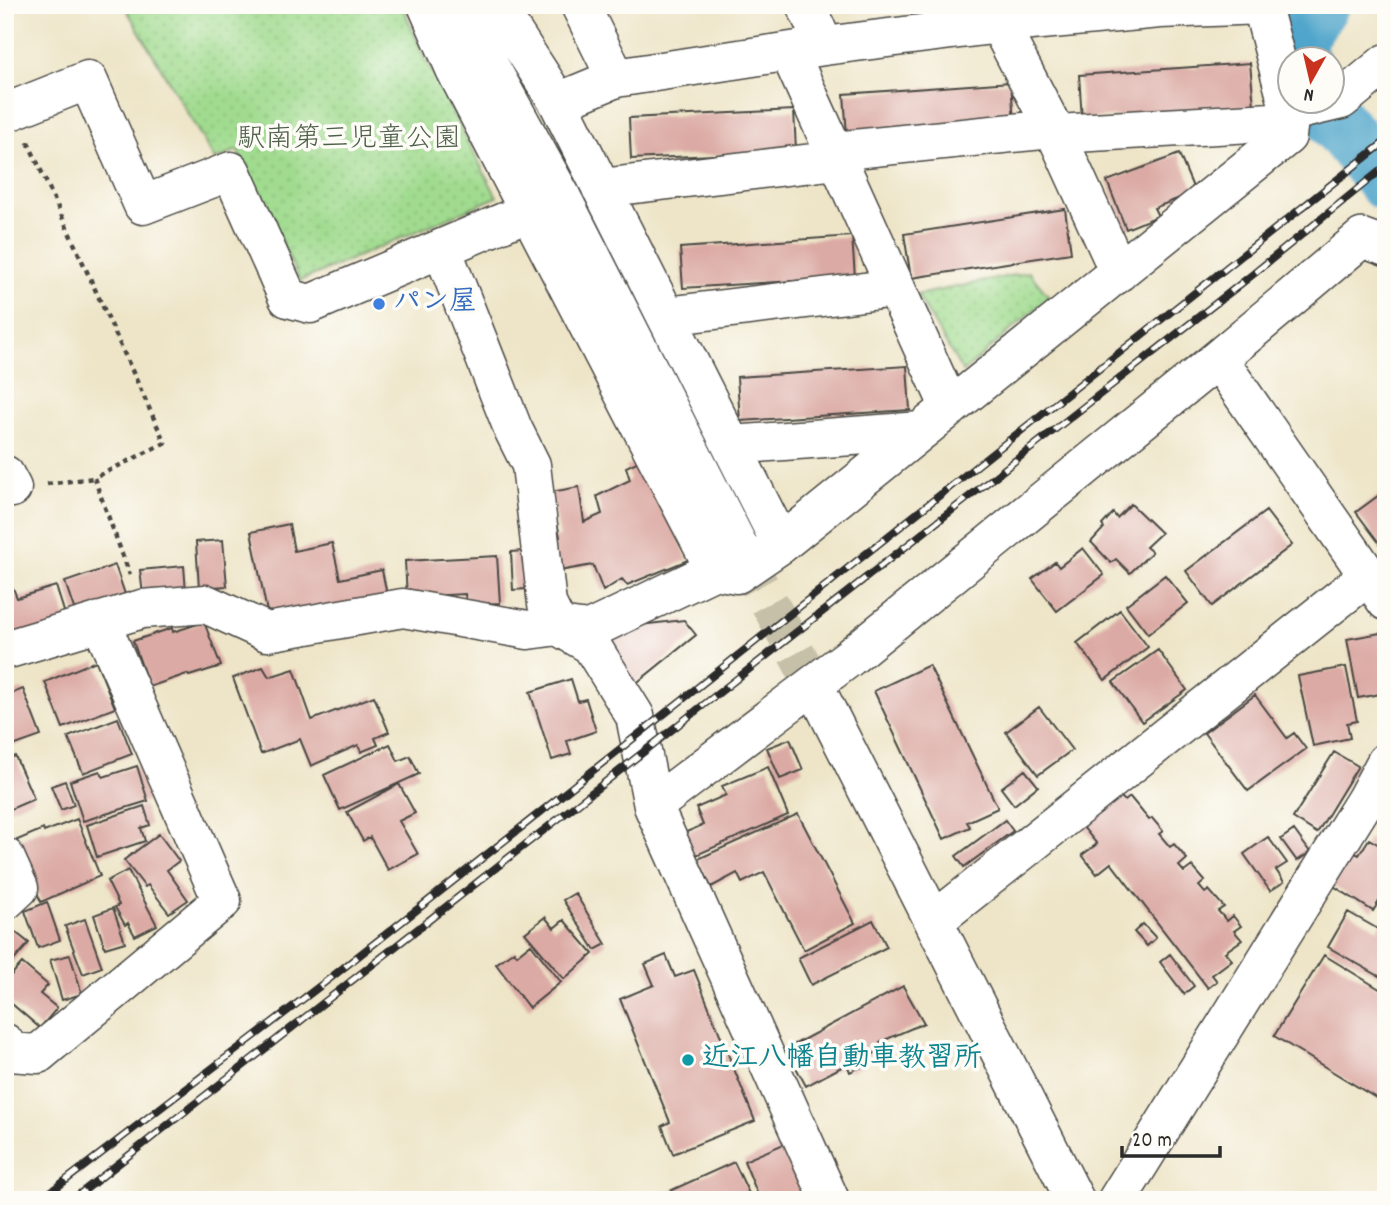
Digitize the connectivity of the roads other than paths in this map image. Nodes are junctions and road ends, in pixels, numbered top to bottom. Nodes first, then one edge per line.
1 (428, 5) edge
2 (456, 5) edge
3 (491, 5) edge
4 (580, 5) edge
5 (806, 5) edge
6 (1262, 6) edge
7 (1159, 7) edge
8 (994, 15) edge
9 (806, 49) junction
10 (1386, 63) edge
11 (616, 78) junction
12 (558, 102) junction
13 (13, 110) road end
14 (1289, 117) junction
15 (1054, 131) junction
16 (836, 155) junction
17 (601, 188) junction
18 (530, 211) junction
19 (1386, 247) edge
20 (442, 248) junction
21 (1119, 272) junction
22 (896, 288) junction
23 (666, 316) junction
24 (1218, 359) junction
25 (950, 408) junction
26 (921, 431) junction
27 (731, 445) junction
28 (781, 544) junction
29 (728, 562) junction
30 (1377, 589) edge
31 (100, 621) junction
32 (558, 626) junction
33 (5, 650) edge
34 (820, 697) tunnel mouth
35 (1386, 762) edge
36 (1376, 805) edge
37 (653, 806) junction
38 (5, 856) edge
39 (5, 901) edge
40 (934, 921) junction
41 (5, 1043) edge
42 (830, 1200) edge
43 (1075, 1200) edge
44 (1117, 1200) edge

1 - 18 street
2 - 29 street
3 - 12 street
4 - 11 street
5 - 9 street
6 - 7 street
6 - 14 street
7 - 8 street
8 - 9 street
8 - 15 street
9 - 11 street
9 - 16 street
10 - 14 street
11 - 12 street
12 - 17 street
13 - 20 street
14 - 15 street
14 - 21 street
15 - 16 street
15 - 21 street
16 - 17 street
16 - 22 street
17 - 23 street
18 - 20 street
18 - 29 street
19 - 24 street
20 - 32 street
21 - 25 street
22 - 23 street
22 - 25 street
23 - 27 street
24 - 30 street
24 - 37 street
25 - 26 street
26 - 27 street
26 - 28 street
27 - 28 street
28 - 29 street
29 - 32 street
30 - 40 street
31 - 32 street
31 - 33 street
31 - 41 street
32 - 37 street
34 - 40 street
35 - 36 street
36 - 44 street
37 - 42 street
38 - 39 street
40 - 43 street

